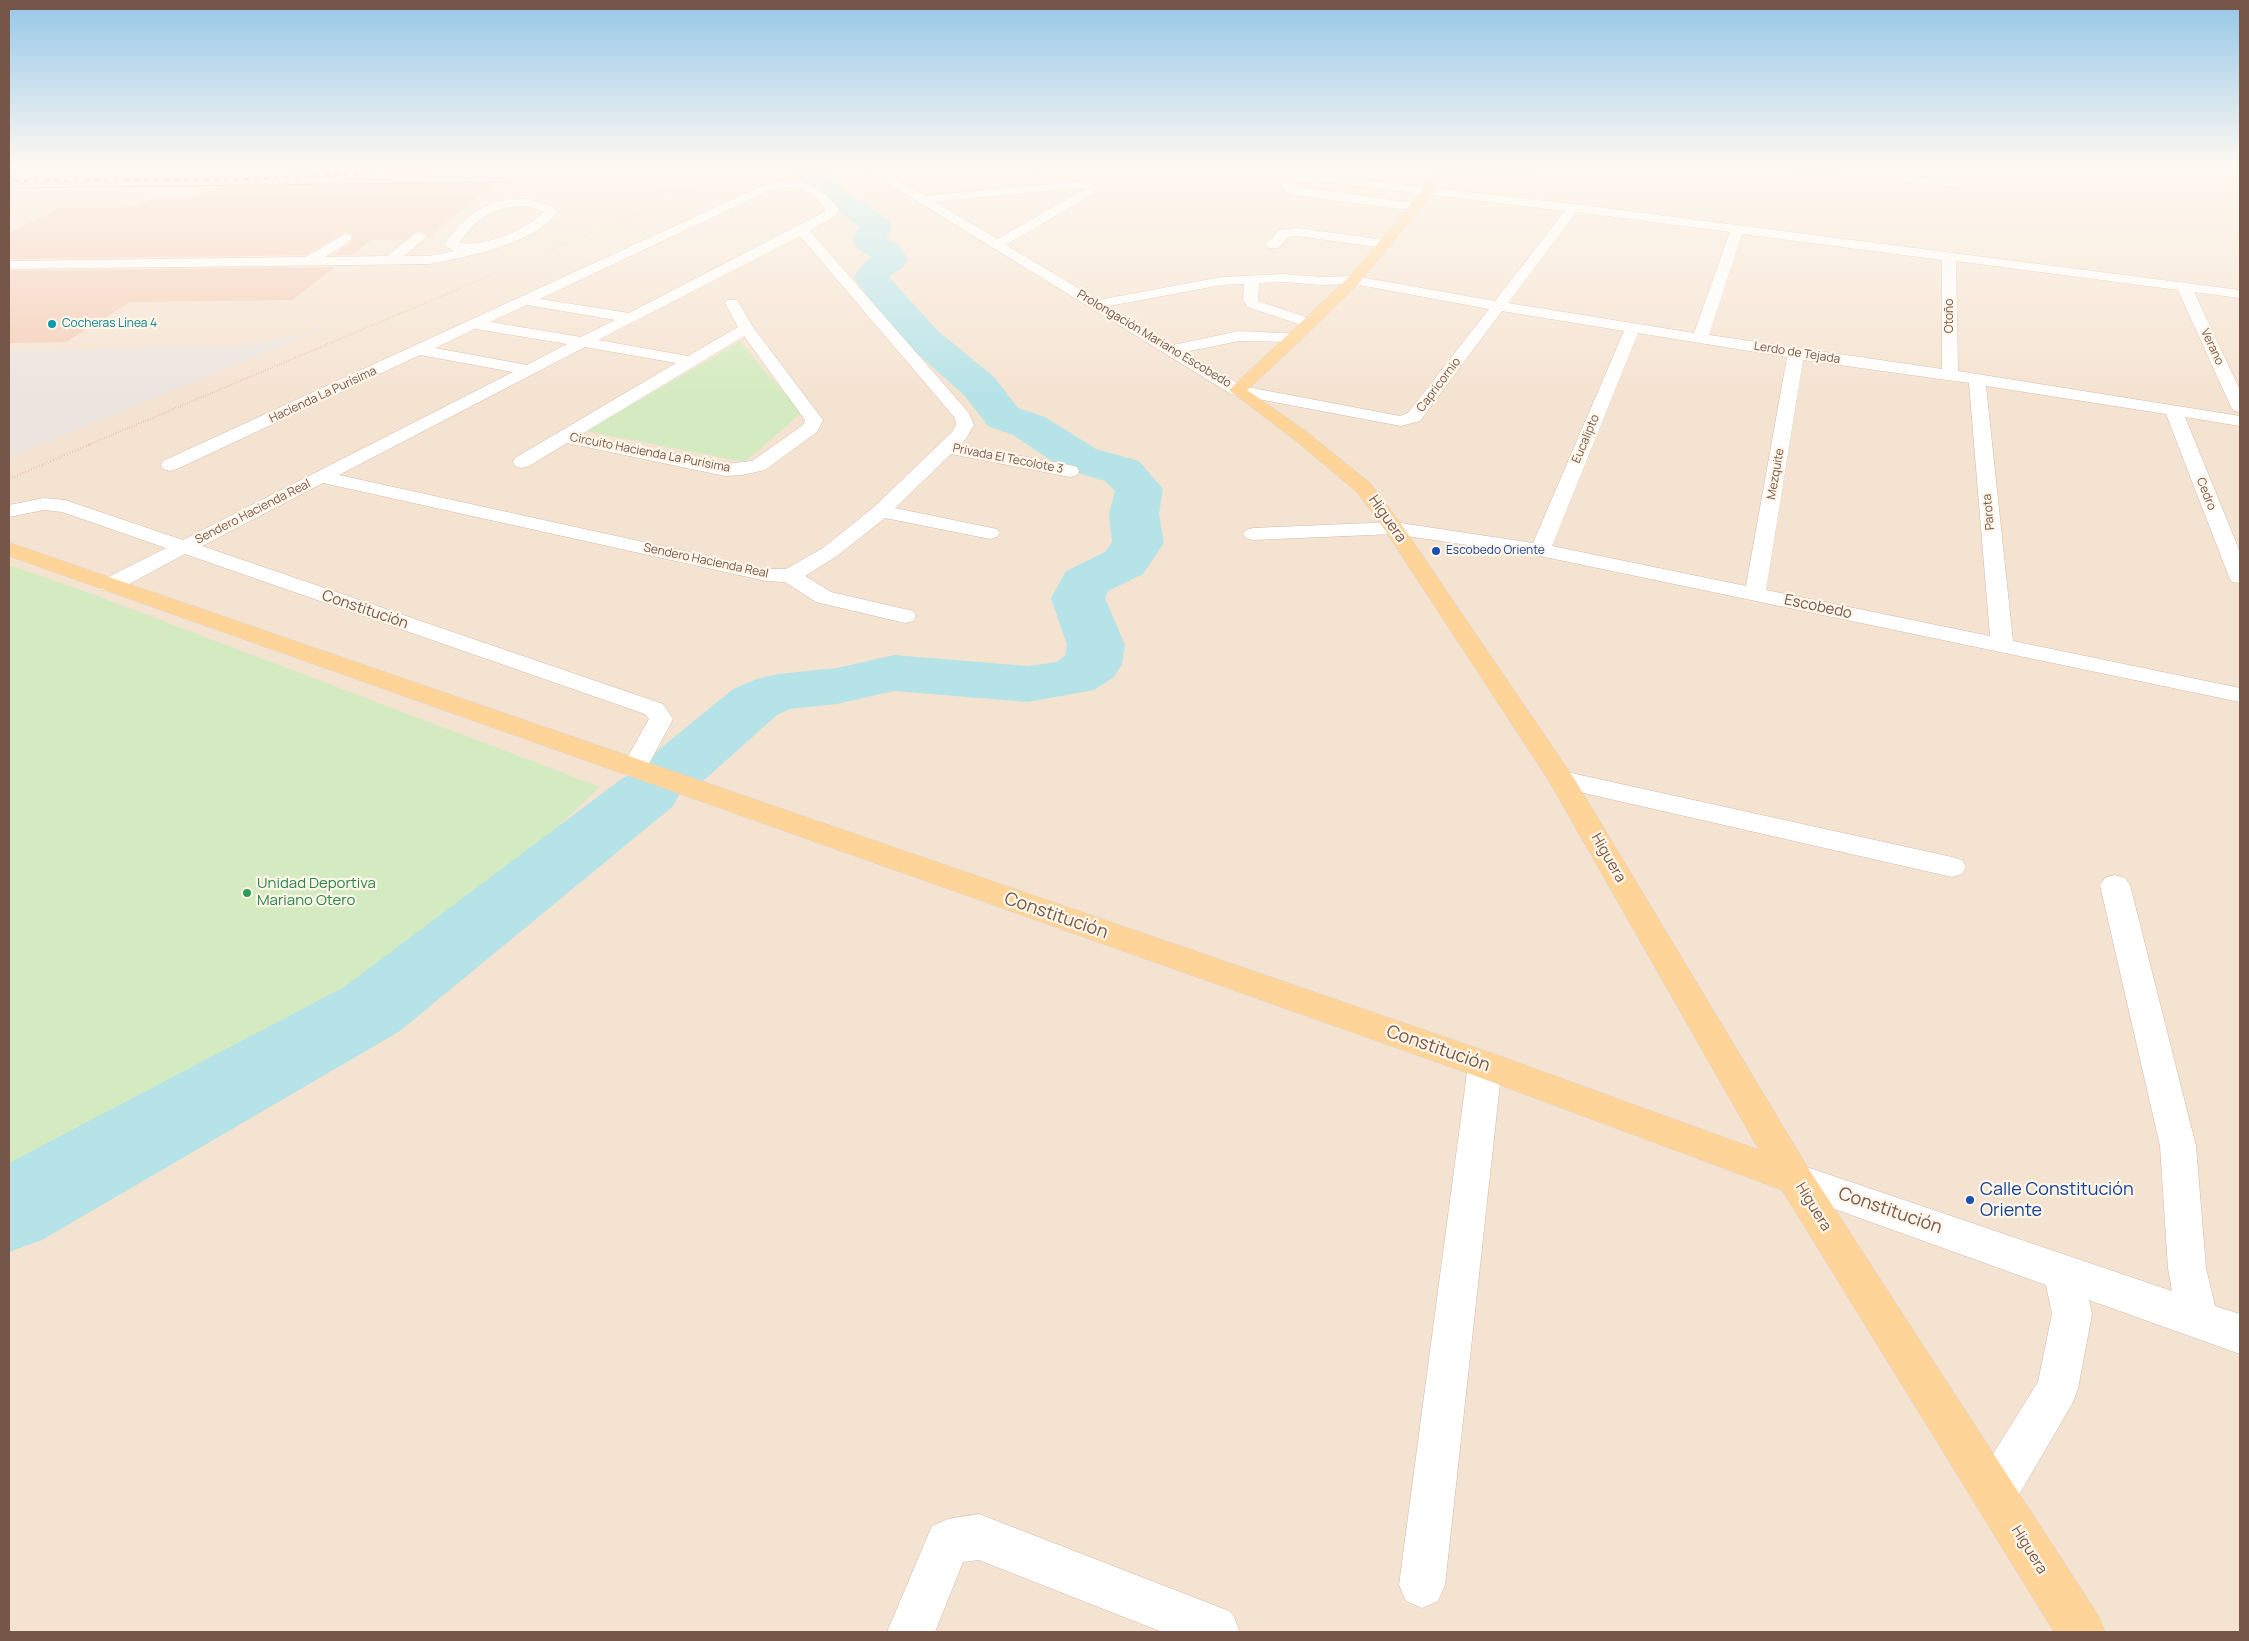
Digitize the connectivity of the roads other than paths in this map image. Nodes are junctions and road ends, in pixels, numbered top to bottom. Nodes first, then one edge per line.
1 (339, 243) edge
2 (413, 243) edge
3 (454, 243) edge
4 (495, 243) edge
5 (652, 243) edge
6 (778, 243) edge
7 (813, 243) edge
8 (1275, 243) edge
9 (1374, 243) edge
10 (1547, 243) edge
11 (1732, 243) edge
12 (1840, 243) edge
13 (998, 244) edge
14 (1384, 244) joint
15 (1273, 245) dead end
16 (485, 247) junction
17 (1949, 257) junction
18 (390, 260) junction
19 (310, 261) junction
20 (9, 265) edge
21 (1252, 279) junction
22 (1354, 280) junction
23 (2184, 287) junction
24 (2240, 294) edge
25 (526, 301) junction
26 (732, 303) dead end
27 (1098, 304) junction
28 (1499, 306) junction
29 (632, 318) junction
30 (476, 324) junction
31 (1633, 327) junction
32 (746, 328) junction
33 (1303, 330) junction
34 (1700, 338) junction
35 (583, 343) junction
36 (420, 350) junction
37 (1171, 350) junction
38 (1796, 354) junction
39 (690, 361) junction
40 (530, 370) junction
41 (1950, 375) junction
42 (1977, 379) junction
43 (1237, 390) junction
44 (2240, 407) edge
45 (2173, 410) junction
46 (2240, 421) edge
47 (564, 437) junction
48 (947, 448) junction
49 (522, 462) dead end
50 (170, 465) dead end
51 (1070, 471) dead end
52 (322, 477) junction
53 (9, 511) edge
54 (881, 511) junction
55 (1394, 528) junction
56 (990, 533) dead end
57 (1253, 534) dead end
58 (184, 548) junction
59 (9, 550) edge
60 (1540, 550) junction
61 (790, 576) junction
62 (2240, 577) edge
63 (110, 585) junction
64 (1755, 594) junction
65 (905, 616) dead end
66 (2002, 644) junction
67 (2240, 695) edge
68 (634, 769) junction
69 (1562, 780) junction
70 (1952, 867) dead end
71 (2115, 885) dead end
72 (1485, 1065) junction
73 (1795, 1178) junction
74 (2063, 1272) junction
75 (2198, 1319) junction
76 (2240, 1334) edge
77 (1994, 1494) junction
78 (1422, 1585) dead end
79 (911, 1632) edge
80 (1216, 1632) edge
81 (2081, 1632) edge

1 - 19 street
2 - 18 street
3 - 16 street
4 - 16 street
5 - 25 street, Hacienda La Purísima
6 - 29 street, Sendero Hacienda Real
7 - 48 street, Sendero Hacienda Real
8 - 15 street
9 - 14 street
10 - 28 street, Capricornio
11 - 34 street
12 - 17 street
13 - 27 street, Prolongación Mariano Escobedo
14 - 22 main road
16 - 18 street
17 - 23 street
17 - 41 street, Otoño
18 - 19 street
19 - 20 street
21 - 22 street, Lerdo de Tejada
21 - 27 street, Lerdo de Tejada
21 - 33 street
22 - 28 street, Lerdo de Tejada
22 - 33 main road
23 - 24 street
23 - 44 street, Verano
25 - 29 street
25 - 30 street, Hacienda La Purísima
26 - 32 street, Circuito Hacienda La Purísima
27 - 37 street, Prolongación Mariano Escobedo
28 - 31 street, Lerdo de Tejada
28 - 43 street, Capricornio
29 - 35 street, Sendero Hacienda Real
30 - 35 street
30 - 36 street, Hacienda La Purísima
31 - 34 street, Lerdo de Tejada
31 - 60 street, Eucalipto
32 - 39 street, Circuito Hacienda La Purísima
32 - 47 street, Circuito Hacienda La Purísima
33 - 37 street
33 - 43 main road
34 - 38 street, Lerdo de Tejada
35 - 39 street
35 - 40 street, Sendero Hacienda Real
36 - 40 street
36 - 50 street, Hacienda La Purísima
37 - 43 street, Prolongación Mariano Escobedo
38 - 41 street, Lerdo de Tejada
38 - 64 street, Mezquite
39 - 47 street, Circuito Hacienda La Purísima
40 - 52 street, Sendero Hacienda Real
41 - 42 street, Lerdo de Tejada
42 - 45 street, Lerdo de Tejada
42 - 66 street, Parota
43 - 55 main road, Higuera
45 - 46 street, Lerdo de Tejada
45 - 62 street, Cedro
47 - 49 street, Circuito Hacienda La Purísima
48 - 51 street, Privada El Tecolote 3
48 - 54 street, Sendero Hacienda Real
52 - 58 street, Sendero Hacienda Real
52 - 61 street, Sendero Hacienda Real
53 - 58 street, Constitución
54 - 56 street
54 - 61 street, Sendero Hacienda Real
55 - 57 street, Escobedo
55 - 60 street, Escobedo
55 - 69 main road, Higuera
58 - 63 street, Sendero Hacienda Real
58 - 68 street, Constitución
59 - 63 main road, Constitución
60 - 64 street, Escobedo
61 - 65 street
63 - 68 main road, Constitución
64 - 66 street, Escobedo
66 - 67 street, Escobedo
68 - 72 main road, Constitución
69 - 70 street
69 - 73 main road, Higuera
71 - 75 street
72 - 73 main road, Constitución
72 - 78 street
73 - 74 street, Constitución
73 - 77 main road, Higuera
74 - 75 street, Constitución
74 - 77 street
75 - 76 street, Constitución
77 - 81 main road, Higuera
79 - 80 street

